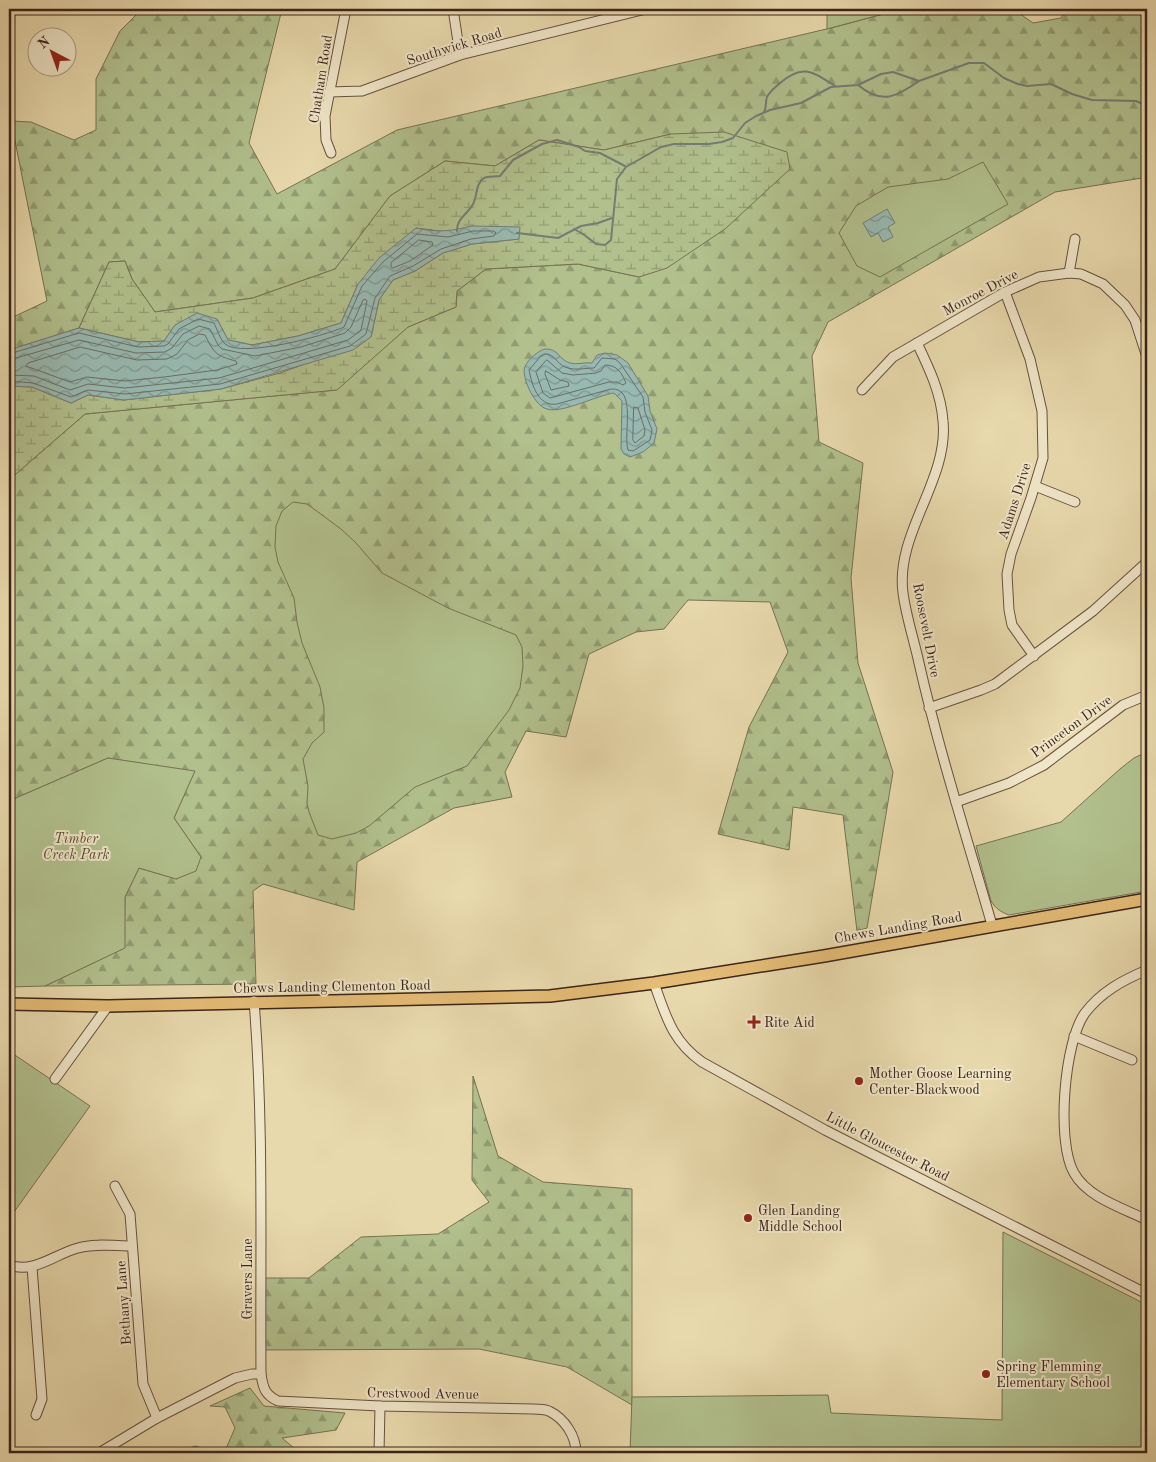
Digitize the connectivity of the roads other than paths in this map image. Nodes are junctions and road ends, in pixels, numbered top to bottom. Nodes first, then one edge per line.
1 (346, 9) edge
2 (453, 9) edge
3 (646, 9) edge
4 (460, 55) junction
5 (329, 92) junction
6 (331, 153) dead end
7 (1075, 238) dead end
8 (1069, 273) junction
9 (1005, 292) junction
10 (917, 343) junction
11 (1147, 357) edge
12 (862, 390) dead end
13 (1035, 486) junction
14 (1075, 502) dead end
15 (1146, 568) edge
16 (1034, 656) junction
17 (1147, 695) edge
18 (929, 708) junction
19 (956, 802) junction
20 (1147, 898) edge
21 (992, 925) junction
22 (1147, 970) edge
23 (654, 983) junction
24 (254, 1002) junction
25 (9, 1004) edge
26 (108, 1006) junction
27 (1074, 1036) junction
28 (1132, 1060) dead end
29 (55, 1079) dead end
30 (115, 1186) dead end
31 (1147, 1220) edge
32 (132, 1246) junction
33 (9, 1265) edge
34 (32, 1267) junction
35 (1147, 1294) edge
36 (261, 1374) junction
37 (380, 1406) junction
38 (36, 1414) dead end
39 (157, 1418) junction
40 (99, 1453) edge
41 (380, 1453) edge
42 (576, 1453) edge

1 - 5 street, Chatham Road
2 - 4 street
3 - 4 street, Southwick Road
4 - 5 street, Southwick Road
5 - 6 street, Chatham Road
7 - 8 street
8 - 9 street, Monroe Drive
8 - 11 street, Monroe Drive
9 - 10 street, Monroe Drive
9 - 13 street, Adams Drive
10 - 12 street, Monroe Drive
10 - 18 street, Roosevelt Drive
13 - 14 street
13 - 16 street, Adams Drive
15 - 16 street
16 - 18 street
17 - 19 street, Princeton Drive
18 - 19 street, Roosevelt Drive
19 - 21 street, Roosevelt Drive
20 - 21 main road, Chews Landing Road
21 - 23 main road, Chews Landing Road
22 - 27 street
23 - 24 main road, Chews Landing Clementon Road
23 - 35 street, Little Gloucester Road
24 - 26 main road, Chews Landing Clementon Road
24 - 36 street, Gravers Lane
25 - 26 main road, Chews Landing Clementon Road
26 - 29 street
27 - 28 street
27 - 31 street
30 - 32 street, Bethany Lane
32 - 34 street
32 - 39 street, Bethany Lane
33 - 34 street
34 - 38 street
36 - 37 street, Crestwood Avenue
36 - 39 street
37 - 41 street
37 - 42 street, Crestwood Avenue
39 - 40 street

